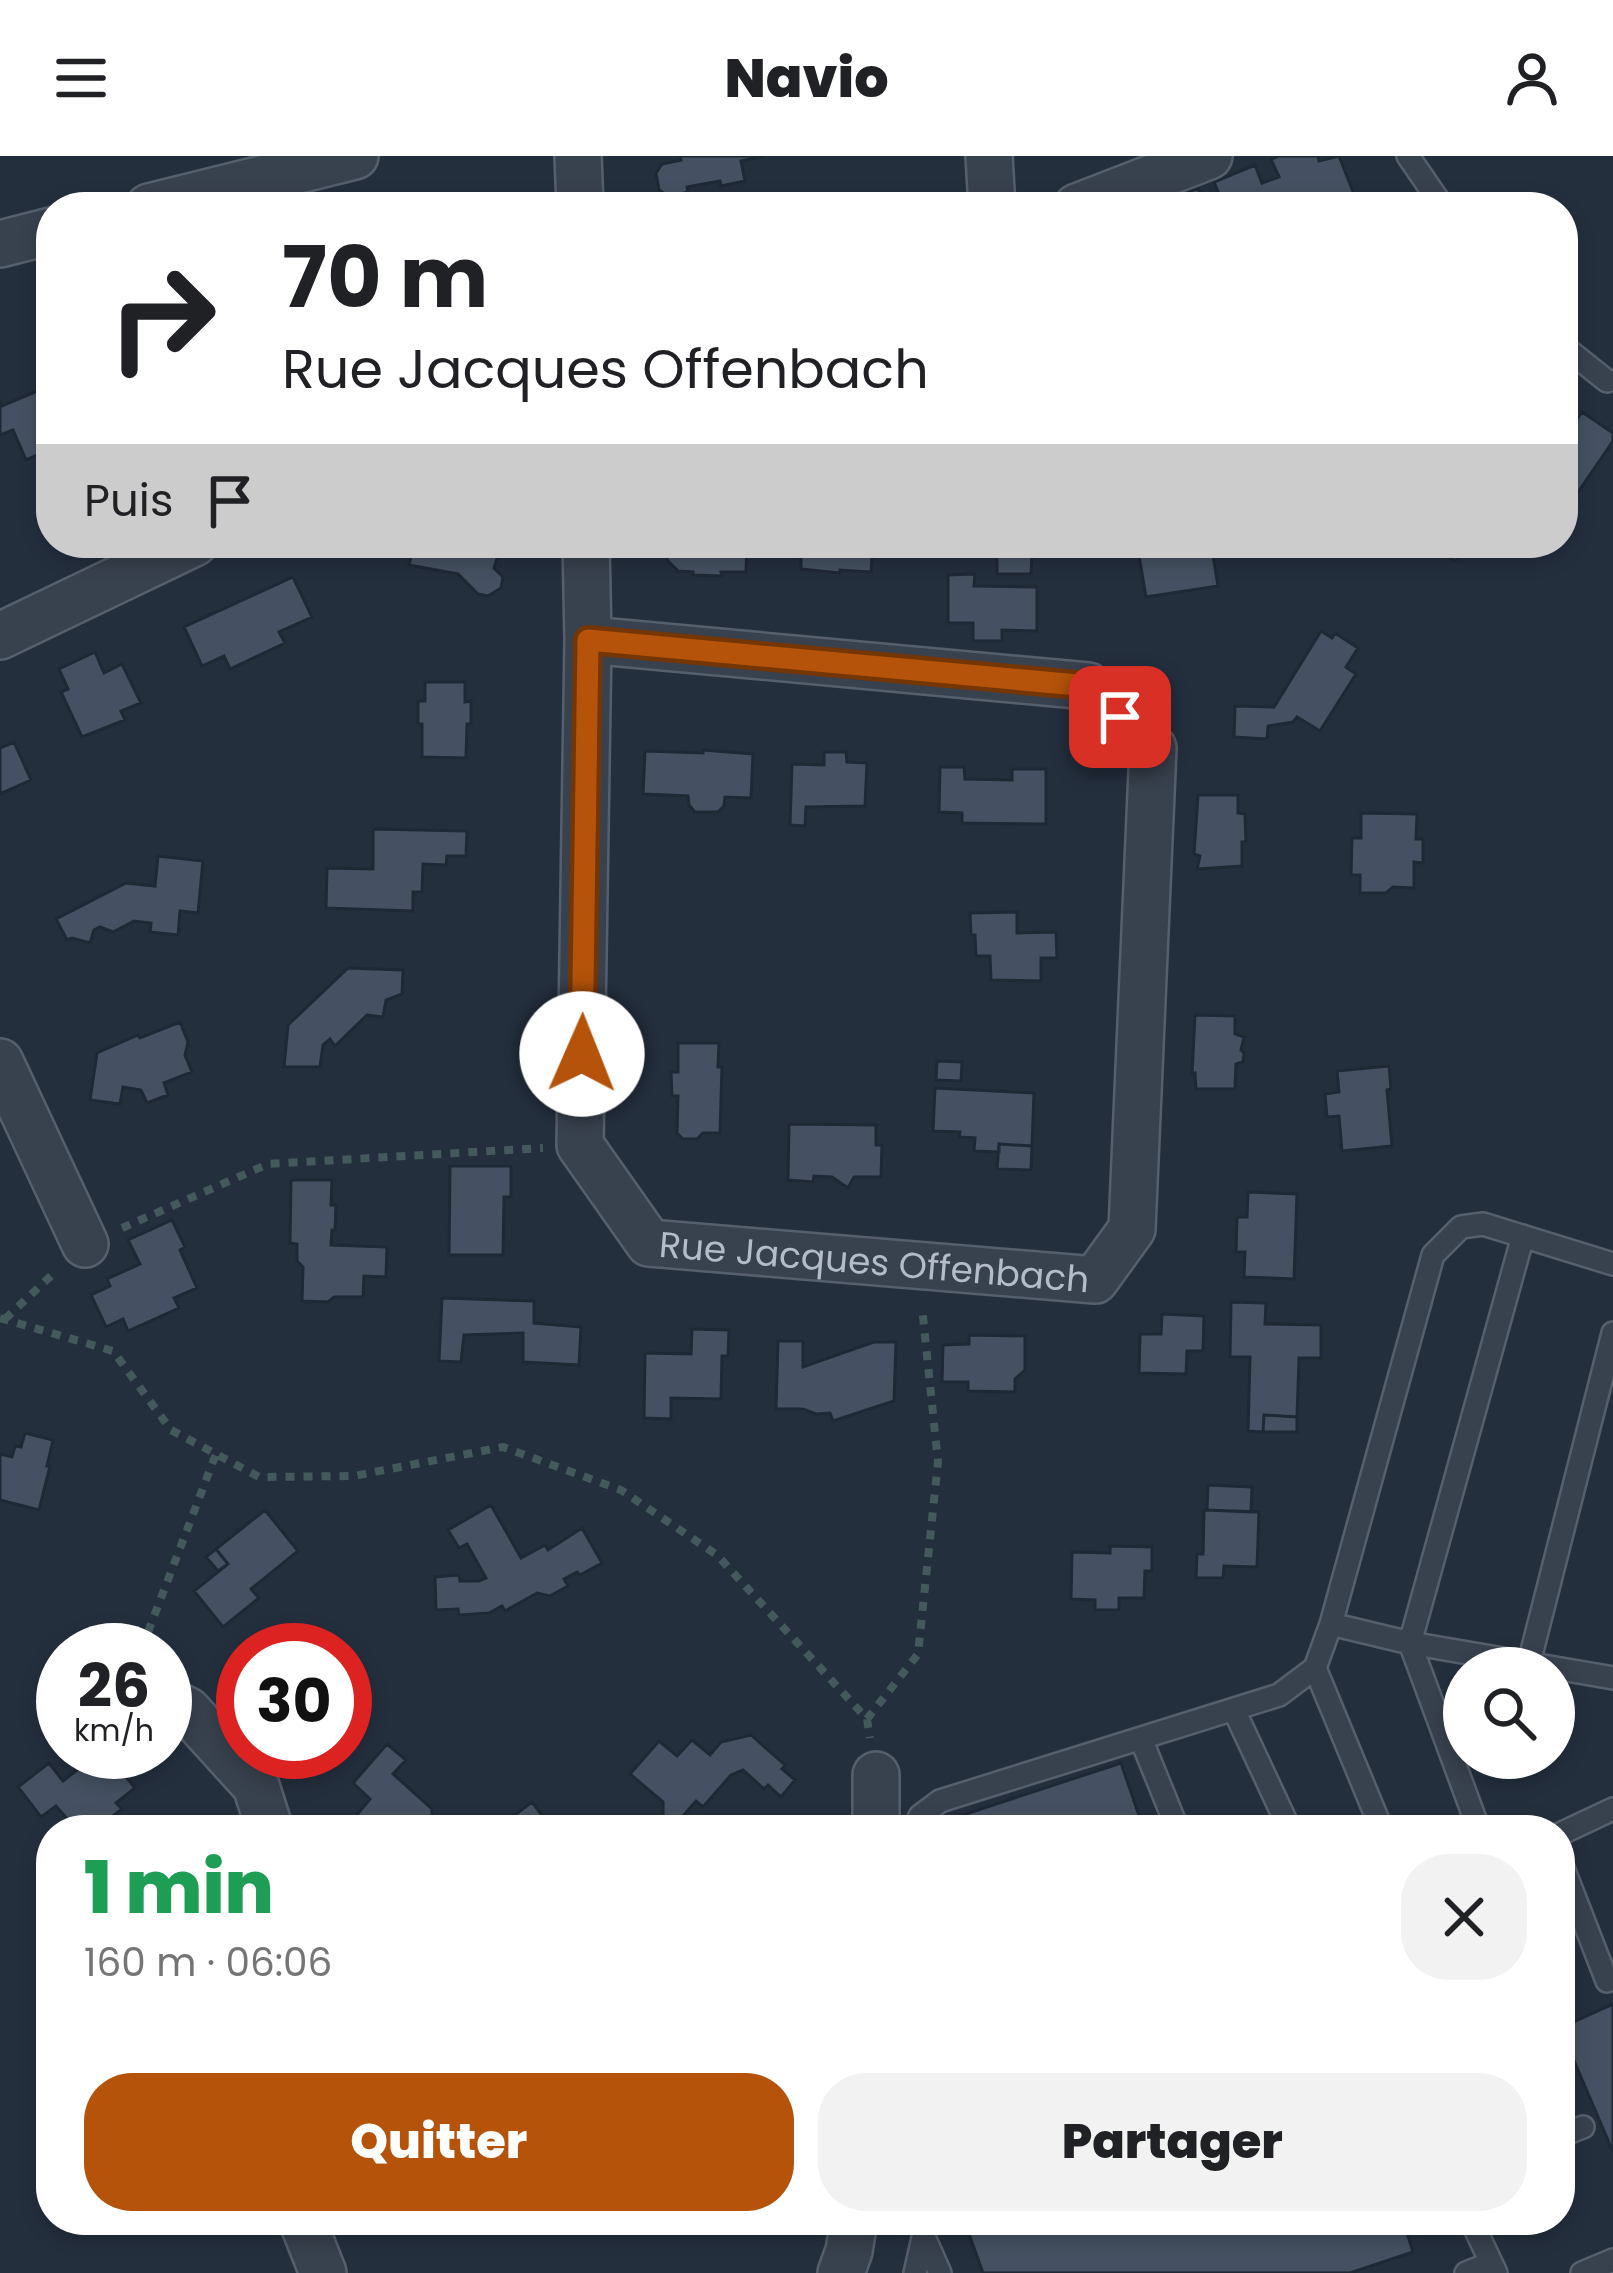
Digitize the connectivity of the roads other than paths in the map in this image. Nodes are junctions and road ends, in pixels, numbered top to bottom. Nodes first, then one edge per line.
1 (355, 156) edge
2 (578, 156) edge
3 (988, 156) edge
4 (1209, 156) edge
5 (1408, 156) edge
6 (210, 192) edge
7 (579, 192) edge
8 (991, 192) edge
9 (1116, 192) edge
10 (1433, 192) edge
11 (36, 235) edge
12 (0, 244) edge
13 (1578, 358) edge
14 (1607, 381) dead end
15 (163, 558) edge
16 (586, 558) edge
17 (0, 636) edge
18 (588, 640) junction
19 (0, 1062) edge
20 (1523, 1236) junction
21 (85, 1244) road end
22 (1613, 1264) edge
23 (1613, 1333) edge
24 (1331, 1624) junction
25 (1410, 1643) junction
26 (1533, 1647) edge
27 (1443, 1649) edge
28 (1315, 1668) junction
29 (1575, 1671) edge
30 (1613, 1678) edge
31 (1234, 1710) junction
32 (192, 1715) edge
33 (1141, 1739) junction
34 (875, 1775) road end
35 (1613, 1808) edge
36 (265, 1815) edge
37 (876, 1815) edge
38 (921, 1815) edge
39 (1172, 1815) edge
40 (1282, 1815) edge
41 (1376, 1815) edge
42 (1473, 1815) edge
43 (1575, 1827) edge
44 (1575, 1899) edge
45 (1606, 1981) dead end
46 (1583, 2127) dead end
47 (1575, 2130) edge
48 (308, 2235) edge
49 (852, 2235) edge
50 (925, 2235) edge
51 (928, 2235) edge
52 (1478, 2235) edge
53 (1613, 2260) edge
54 (1493, 2268) edge
55 (323, 2273) edge
56 (841, 2273) edge
57 (915, 2273) edge
58 (940, 2273) edge
59 (1466, 2273) edge
60 (1582, 2273) edge

1 - 6 street
2 - 7 street
3 - 8 street
4 - 9 street
5 - 10 lane
11 - 12 street
13 - 14 lane
15 - 17 street
16 - 18 street
18 - 18 street, Rue Jacques Offenbach
19 - 21 street
20 - 22 lane
20 - 24 lane
20 - 25 lane
23 - 26 lane
24 - 25 lane
24 - 28 lane
25 - 27 lane
25 - 42 lane
28 - 31 lane
28 - 41 lane
29 - 30 lane
31 - 33 lane
31 - 40 lane
32 - 36 street
33 - 38 lane
33 - 39 lane
34 - 37 street
35 - 43 lane
44 - 45 lane
46 - 47 lane
48 - 55 street
49 - 56 street
50 - 57 lane
51 - 58 lane
52 - 54 lane
53 - 60 lane
54 - 59 lane

